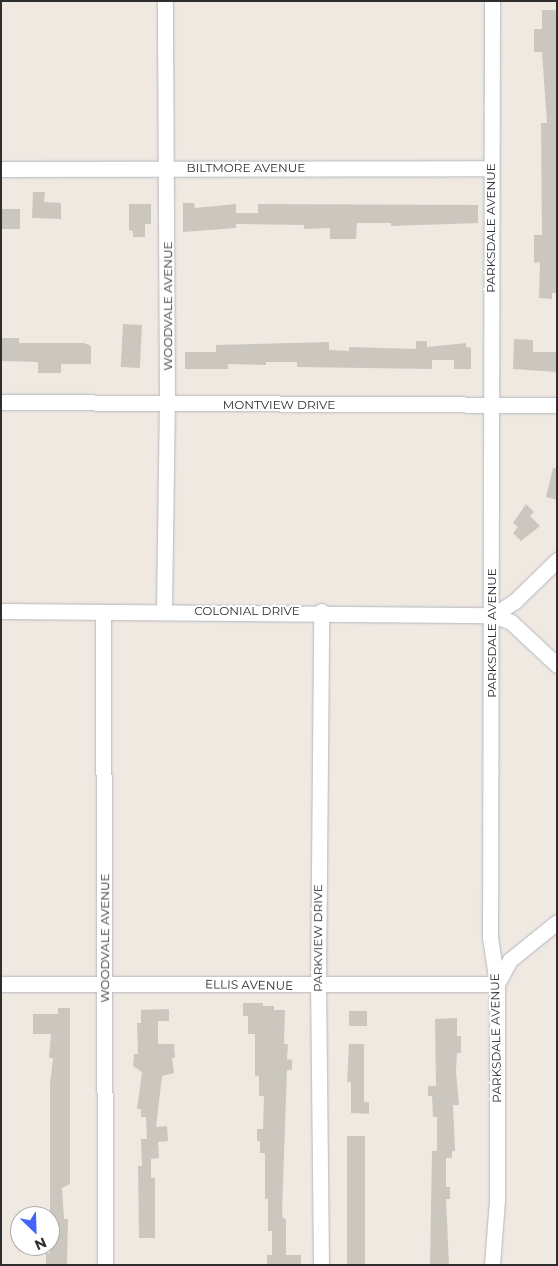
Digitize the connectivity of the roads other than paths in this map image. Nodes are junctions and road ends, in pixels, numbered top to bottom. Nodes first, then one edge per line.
1 (165, 1) edge
2 (492, 1) edge
3 (168, 168) junction
4 (491, 168) junction
5 (1, 169) edge
6 (1, 402) edge
7 (168, 404) junction
8 (490, 405) junction
9 (557, 405) edge
10 (557, 560) edge
11 (164, 610) junction
12 (1, 611) edge
13 (321, 611) junction
14 (102, 612) junction
15 (493, 615) junction
16 (557, 665) edge
17 (557, 922) edge
18 (106, 983) junction
19 (1, 984) edge
20 (497, 984) junction
21 (318, 986) junction
22 (104, 1265) edge
23 (320, 1265) edge
24 (492, 1265) edge

1 - 3 street, WOODVALE AVENUE
2 - 4 street, PARKSDALE AVENUE
3 - 4 street, BILTMORE AVENUE
3 - 5 street, BILTMORE AVENUE
3 - 7 street, WOODVALE AVENUE
4 - 8 street, PARKSDALE AVENUE
6 - 7 street, MONTVIEW DRIVE
7 - 8 street, MONTVIEW DRIVE
7 - 11 street, WOODVALE AVENUE
8 - 9 street, MONTVIEW DRIVE
8 - 15 street, PARKSDALE AVENUE
10 - 15 street
11 - 13 street, COLONIAL DRIVE
11 - 14 street, COLONIAL DRIVE
12 - 14 street, COLONIAL DRIVE
13 - 15 street, COLONIAL DRIVE
13 - 21 street, PARKVIEW DRIVE
14 - 18 street, WOODVALE AVENUE
15 - 16 street
15 - 20 street, PARKSDALE AVENUE
17 - 20 street
18 - 19 street, ELLIS AVENUE
18 - 21 street, ELLIS AVENUE
18 - 22 street, WOODVALE AVENUE
20 - 21 street, ELLIS AVENUE
20 - 24 street, PARKSDALE AVENUE
21 - 23 street, PARKVIEW DRIVE

